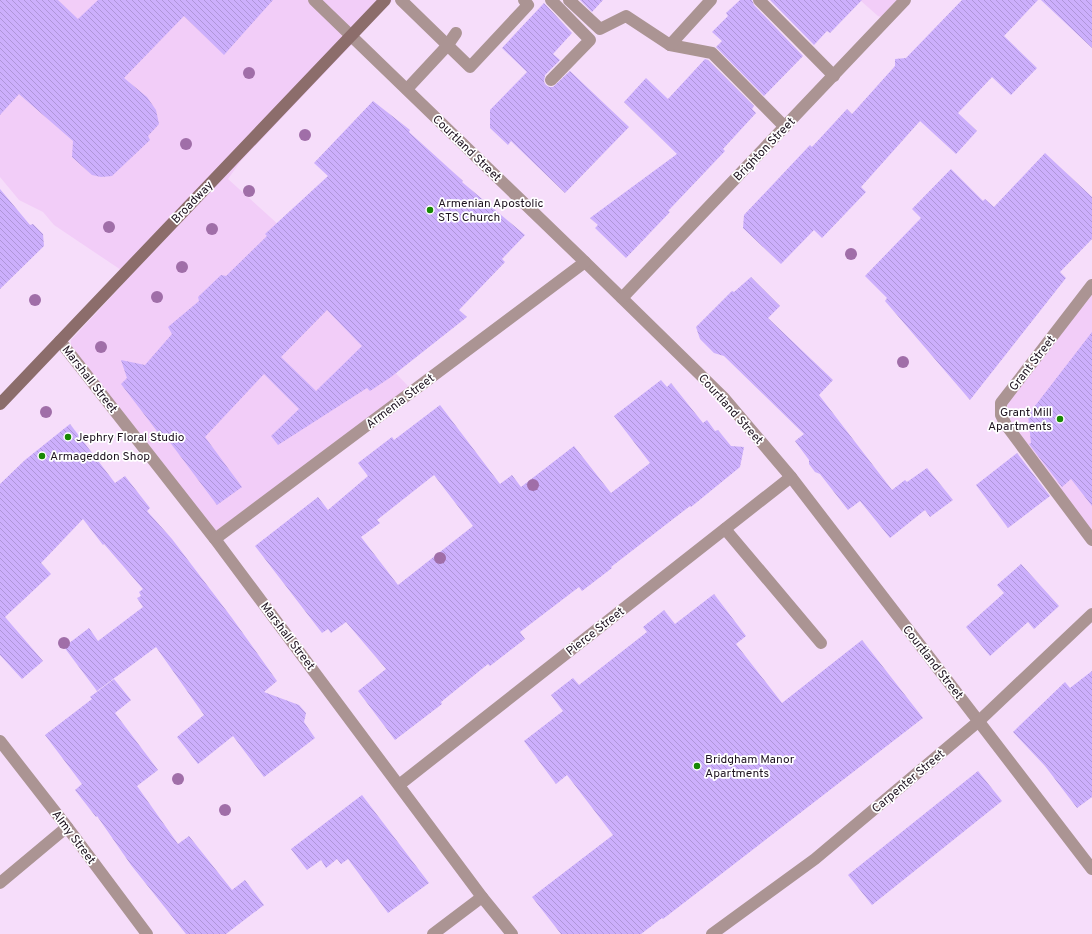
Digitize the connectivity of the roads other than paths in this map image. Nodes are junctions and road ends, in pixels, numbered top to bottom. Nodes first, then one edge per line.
1 (314, 0) edge
2 (385, 0) edge
3 (401, 0) edge
4 (524, 0) edge
5 (550, 0) edge
6 (569, 0) edge
7 (711, 0) edge
8 (759, 0) edge
9 (905, 0) edge
10 (456, 33) dead end
11 (351, 35) junction
12 (670, 45) junction
13 (447, 46) junction
14 (834, 76) junction
15 (551, 80) dead end
16 (407, 89) junction
17 (785, 127) junction
18 (586, 262) junction
19 (1092, 285) edge
20 (622, 298) junction
21 (60, 341) junction
22 (0, 404) edge
23 (791, 477) junction
24 (725, 529) junction
25 (215, 539) junction
26 (1092, 540) edge
27 (1092, 614) edge
28 (821, 644) dead end
29 (979, 721) junction
30 (0, 741) edge
31 (399, 785) junction
32 (67, 827) junction
33 (1092, 869) edge
34 (0, 882) edge
35 (482, 897) junction
36 (146, 934) edge
37 (434, 934) edge
38 (512, 934) edge
39 (712, 934) edge

1 - 11 street, Courtland Street
2 - 11 main road, Broadway
3 - 13 street
4 - 13 street
5 - 15 street
6 - 12 street
7 - 12 street
8 - 14 street
9 - 14 street, Brighton Street
10 - 13 street
11 - 16 street, Courtland Street
11 - 21 main road, Broadway
12 - 17 street
13 - 16 street
14 - 17 street, Brighton Street
16 - 18 street, Courtland Street
17 - 20 street, Brighton Street
18 - 20 street, Courtland Street
18 - 25 street, Armenia Street
19 - 26 street, Grant Street
20 - 23 street, Courtland Street
21 - 22 main road, Broadway
21 - 25 street, Marshall Street
23 - 24 street, Pierce Street
23 - 29 street, Courtland Street
24 - 28 street
24 - 31 street, Pierce Street
25 - 31 street, Marshall Street
27 - 29 street, Carpenter Street
29 - 33 street, Courtland Street
29 - 39 street, Carpenter Street
30 - 32 street, Almy Street
31 - 35 street, Marshall Street
32 - 34 street
32 - 36 street, Almy Street
35 - 37 street
35 - 38 street, Marshall Street

